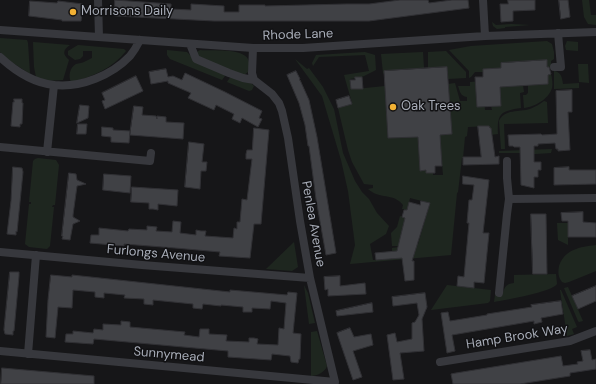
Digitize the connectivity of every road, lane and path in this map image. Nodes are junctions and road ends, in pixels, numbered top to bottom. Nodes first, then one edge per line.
1 (98, 0) edge
2 (483, 0) edge
3 (0, 30) edge
4 (596, 32) edge
5 (558, 33) junction
6 (485, 36) junction
7 (99, 37) junction
8 (140, 40) junction
9 (190, 44) junction
10 (254, 48) junction
11 (0, 57) edge
12 (554, 67) dead end
13 (254, 80) junction
14 (54, 85) junction
15 (0, 147) edge
16 (47, 152) junction
17 (151, 153) dead end
18 (507, 161) dead end
19 (596, 198) edge
20 (509, 200) junction
21 (0, 252) edge
22 (36, 255) junction
23 (310, 278) junction
24 (499, 293) dead end
25 (596, 331) edge
26 (0, 351) edge
27 (28, 354) junction
28 (440, 362) dead end
29 (335, 382) joint

1 - 7 street
2 - 6 street
3 - 7 street, Rhode Lane
4 - 5 street, Rhode Lane
5 - 6 street, Rhode Lane
5 - 12 street
6 - 10 street, Rhode Lane
7 - 8 street, Rhode Lane
8 - 9 street, Rhode Lane
8 - 14 street
9 - 10 street, Rhode Lane
9 - 13 street, Penlea Avenue
10 - 13 street
11 - 14 street
13 - 23 street, Penlea Avenue
14 - 16 street
15 - 16 street
16 - 17 street
18 - 20 street
19 - 20 street
20 - 24 street
21 - 22 street, Furlongs Avenue
22 - 23 street, Furlongs Avenue
22 - 27 street
23 - 29 street, Penlea Avenue
25 - 28 street, Hamp Brook Way
26 - 27 street, Sunnymead
27 - 29 street, Sunnymead

